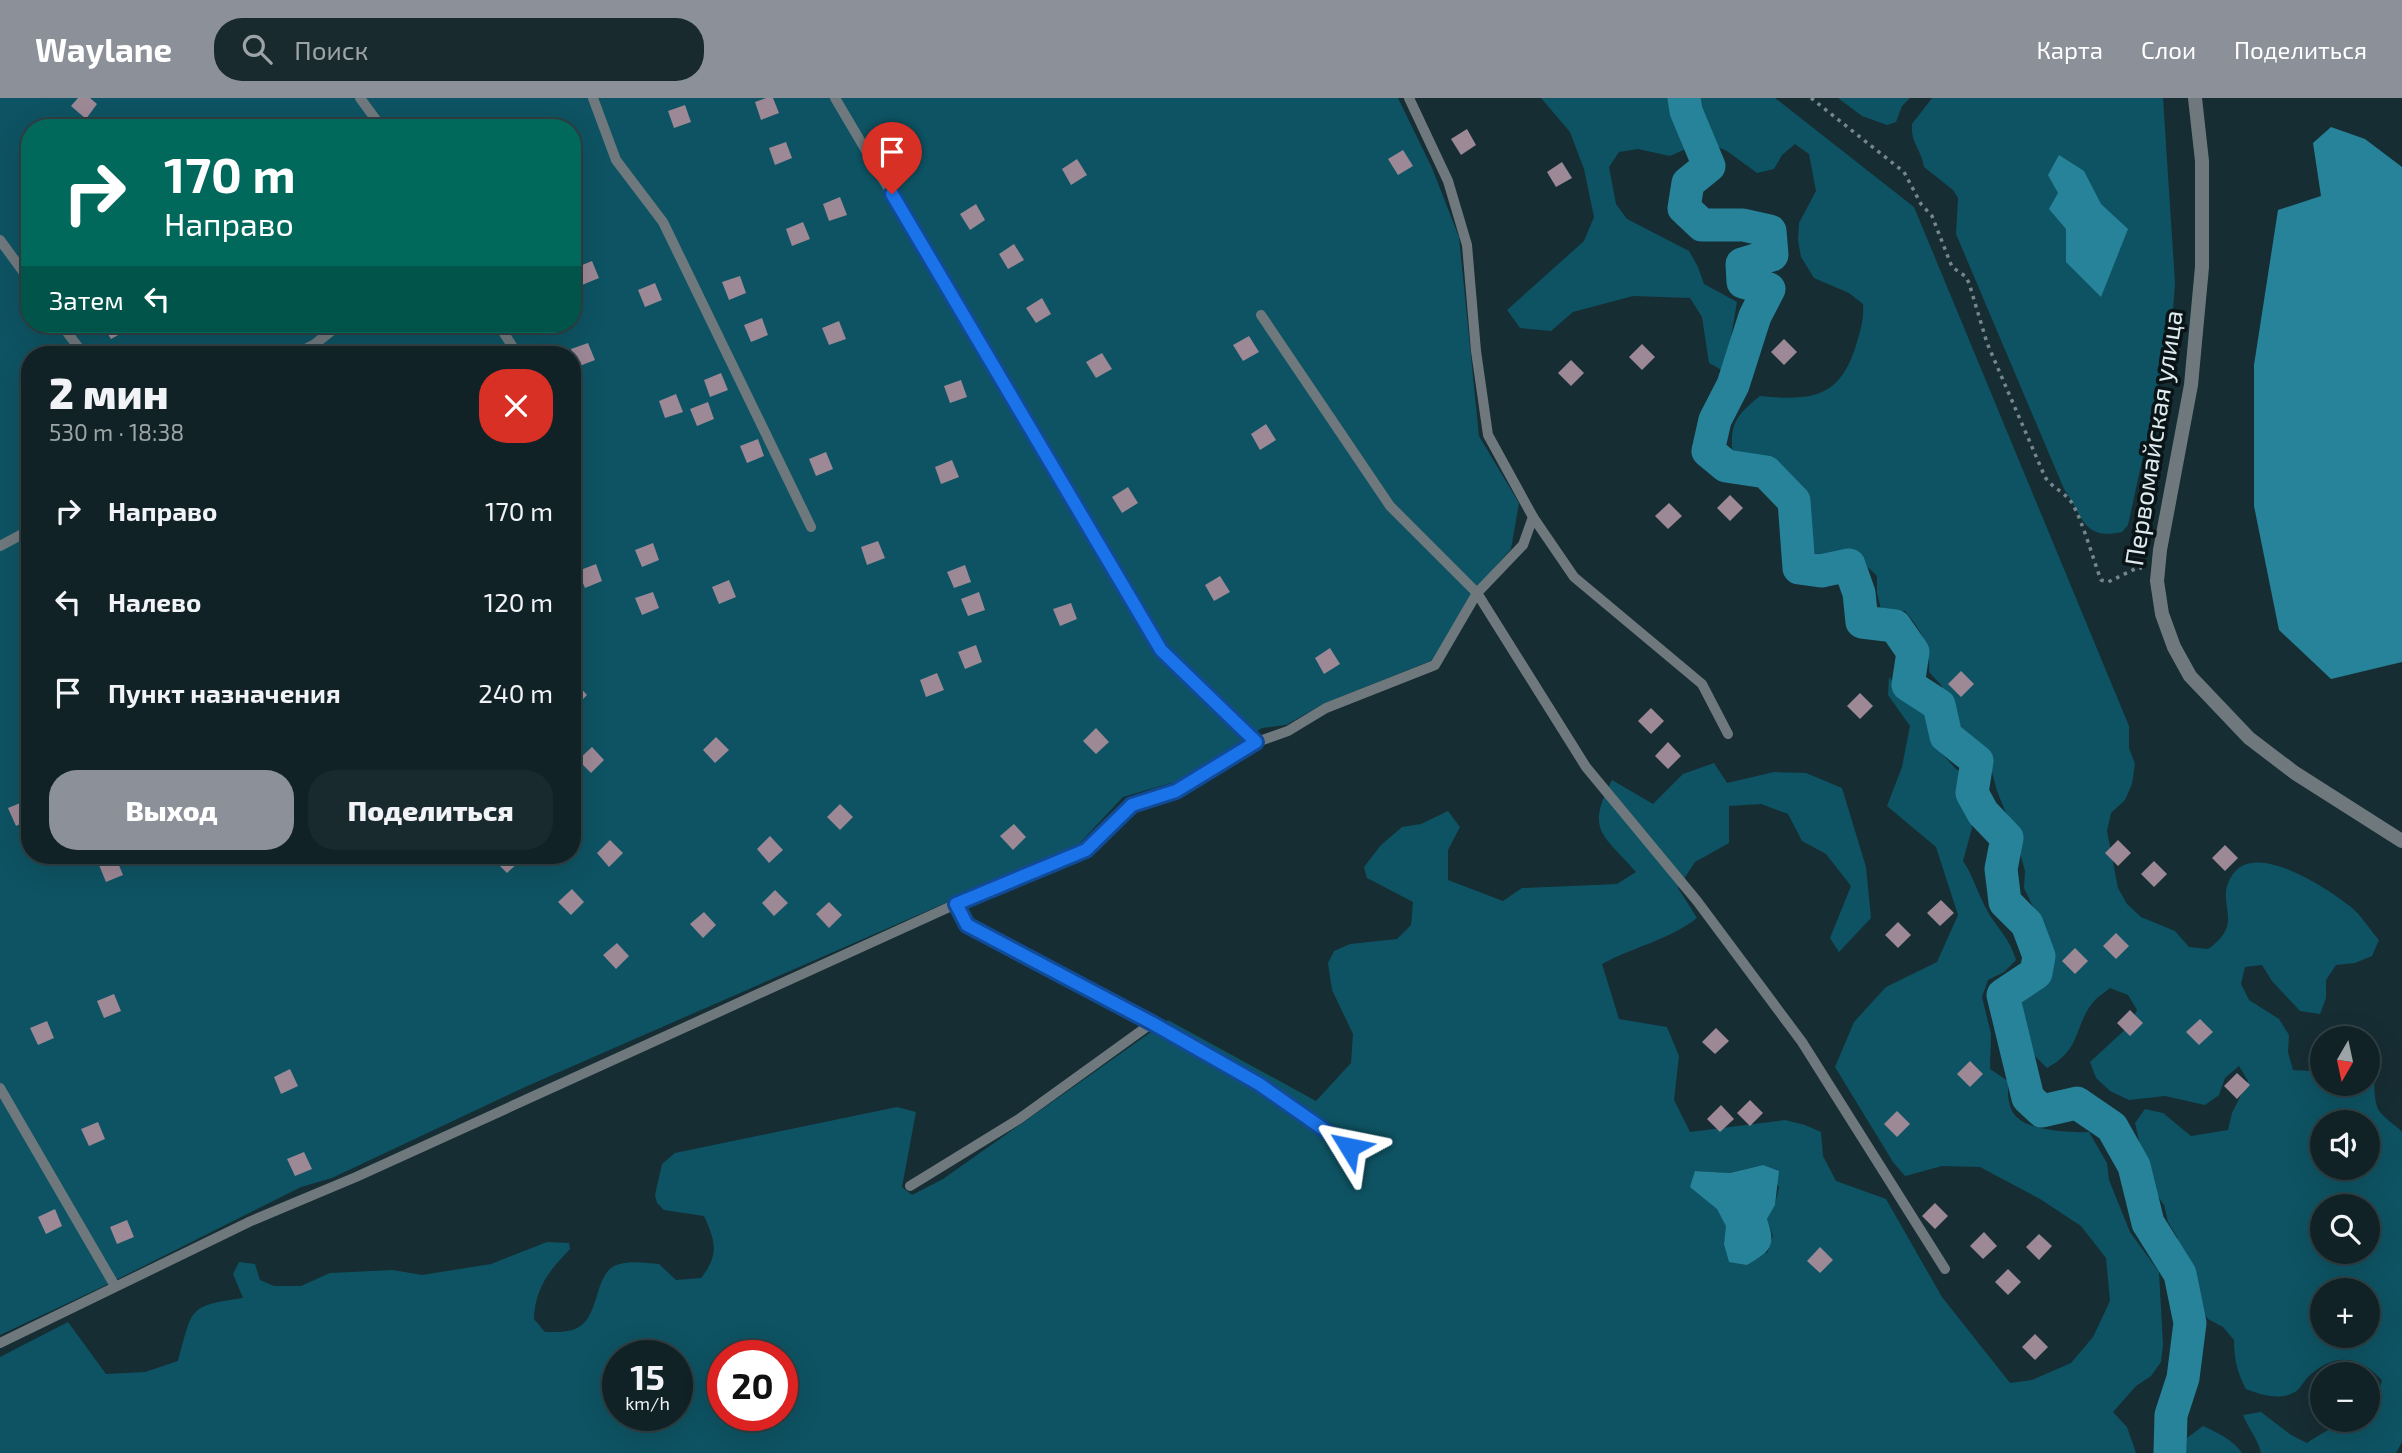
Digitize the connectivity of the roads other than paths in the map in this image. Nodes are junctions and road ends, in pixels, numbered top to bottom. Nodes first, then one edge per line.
1 (360, 98) edge
2 (593, 98) edge
3 (835, 98) edge
4 (1409, 98) edge
5 (2195, 98) edge
6 (375, 119) edge
7 (0, 240) edge
8 (21, 269) edge
9 (1261, 315) dead end
10 (329, 333) edge
11 (311, 346) edge
12 (1532, 517) junction
13 (811, 527) dead end
14 (21, 535) edge
15 (0, 546) edge
16 (1478, 593) junction
17 (1728, 734) dead end
18 (1256, 742) junction
19 (2402, 841) edge
20 (956, 904) junction
21 (1152, 1023) junction
22 (0, 1088) edge
23 (1349, 1147) dead end
24 (910, 1186) dead end
25 (1945, 1269) dead end
26 (115, 1286) junction
27 (0, 1343) edge

1 - 6 lane
2 - 13 lane
3 - 18 lane
4 - 12 lane
5 - 19 street, Первомайская улица
7 - 8 lane
9 - 16 lane
10 - 11 lane
12 - 16 lane
12 - 17 lane
14 - 15 lane
16 - 18 lane
16 - 25 lane
18 - 20 lane
20 - 21 lane
20 - 26 lane
21 - 23 lane
21 - 24 lane
22 - 26 lane
26 - 27 lane

